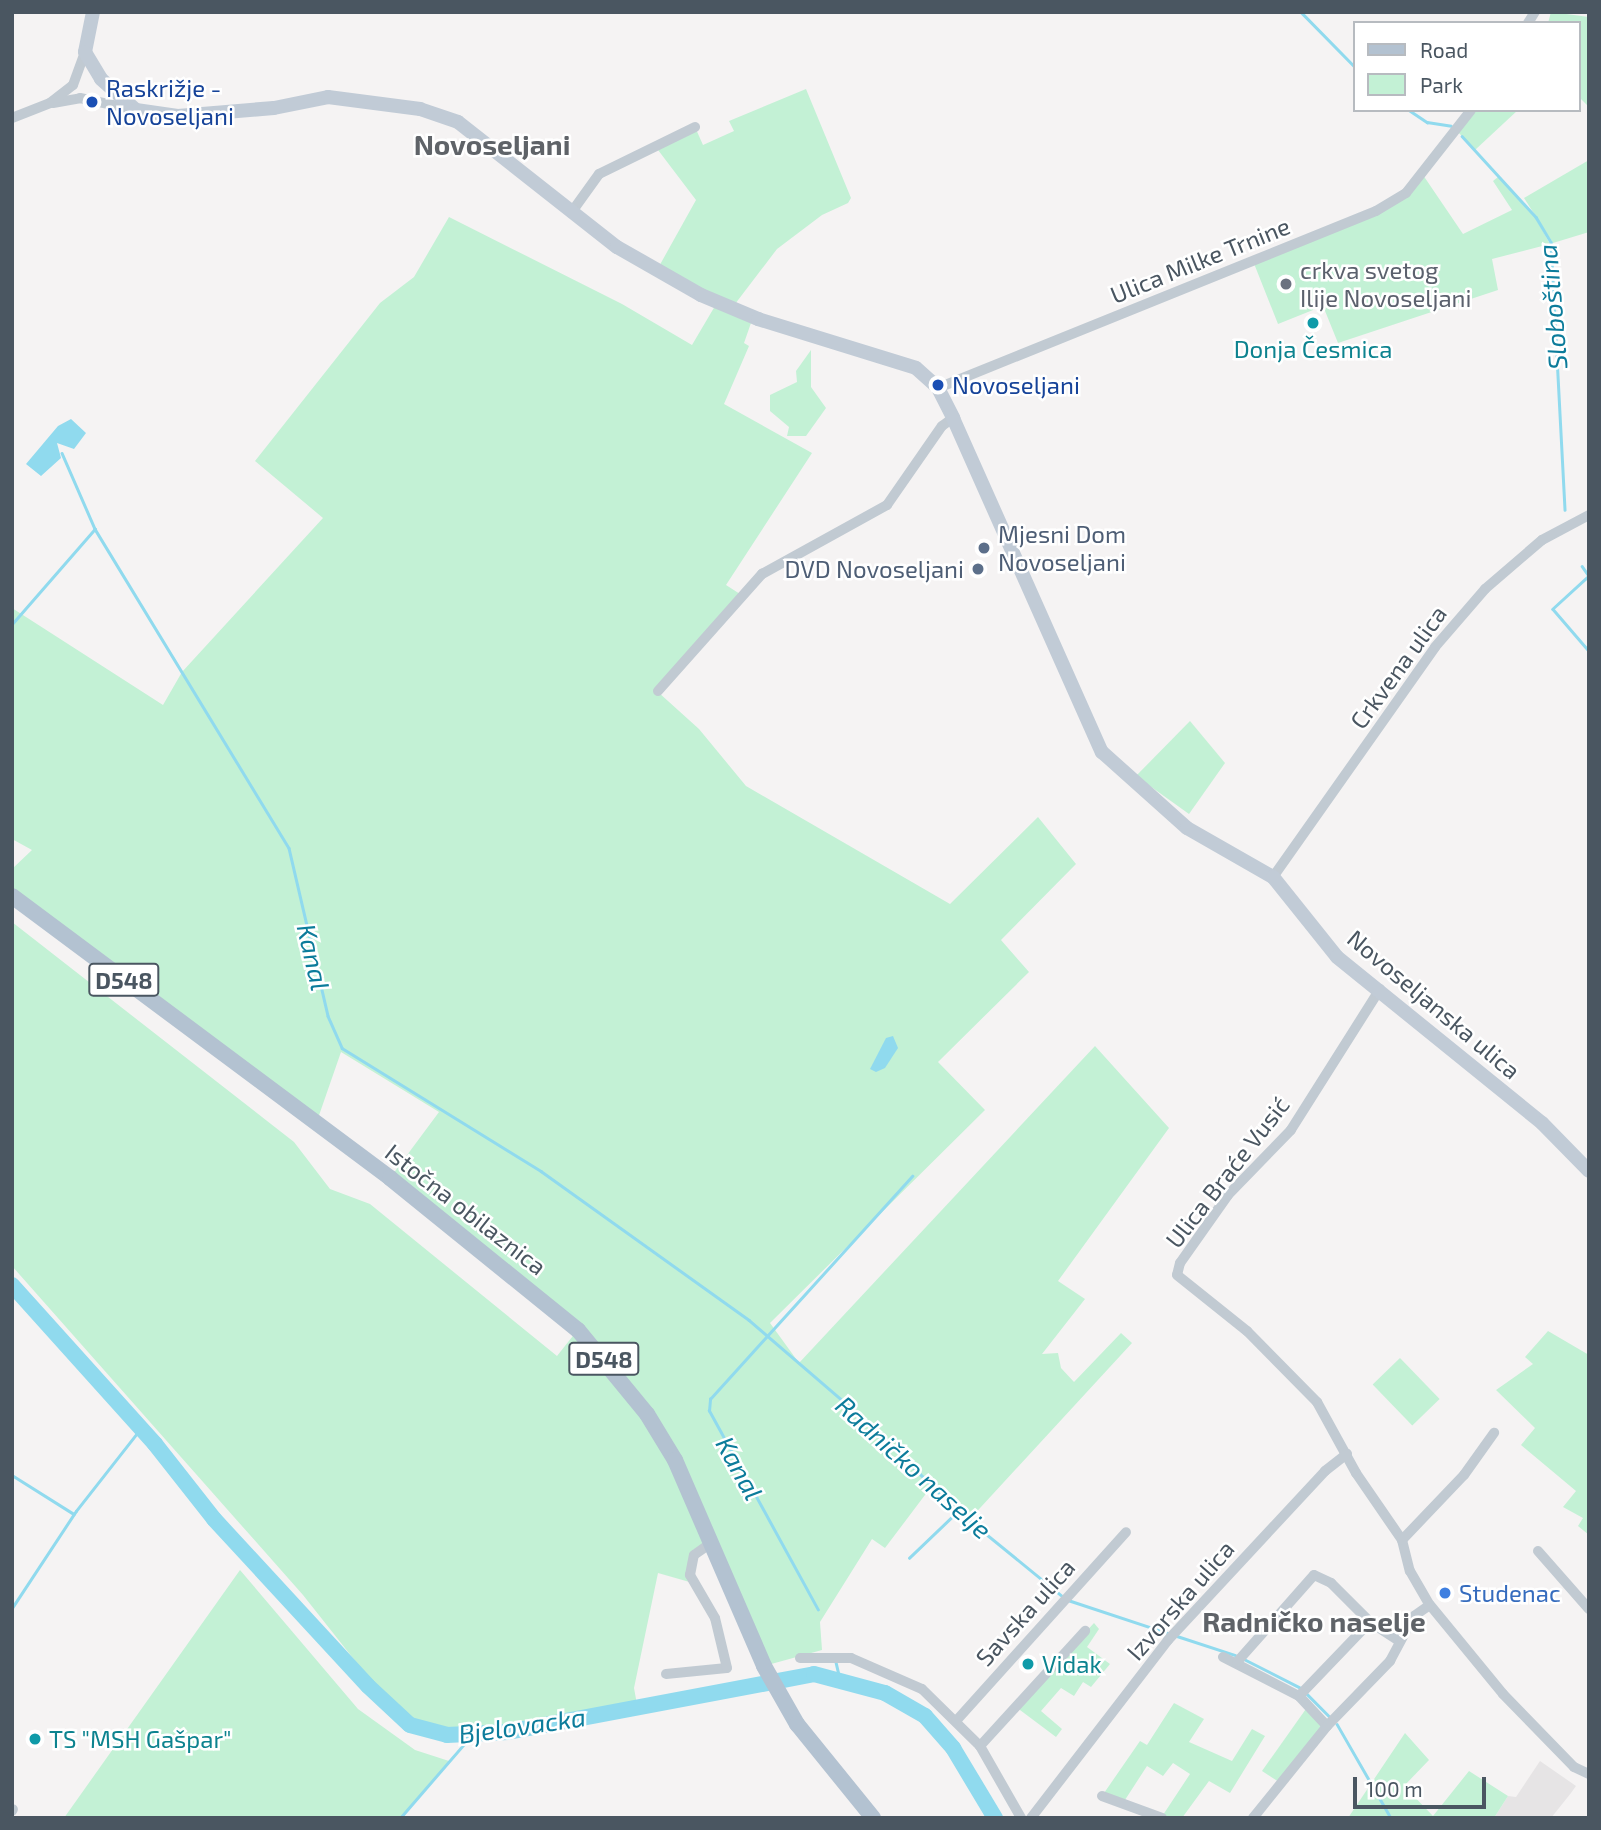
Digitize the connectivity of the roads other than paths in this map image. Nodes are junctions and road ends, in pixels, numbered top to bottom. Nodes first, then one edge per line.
1 (93, 12) edge
2 (85, 52) junction
3 (50, 103) junction
4 (136, 110) junction
5 (1470, 112) edge
6 (12, 118) edge
7 (695, 127) dead end
8 (571, 213) junction
9 (938, 388) junction
10 (953, 418) junction
11 (1589, 515) edge
12 (658, 691) dead end
13 (1273, 877) junction
14 (12, 896) edge
15 (1380, 989) junction
16 (1589, 1171) edge
17 (1494, 1433) dead end
18 (1347, 1454) junction
19 (1126, 1532) dead end
20 (1402, 1539) junction
21 (711, 1543) junction
22 (1538, 1551) dead end
23 (1430, 1605) junction
24 (1589, 1608) edge
25 (1370, 1622) junction
26 (1085, 1631) dead end
27 (1398, 1640) junction
28 (1223, 1657) dead end
29 (800, 1658) dead end
30 (1237, 1662) junction
31 (666, 1674) dead end
32 (1299, 1696) junction
33 (956, 1721) junction
34 (1326, 1726) junction
35 (980, 1746) junction
36 (1589, 1774) edge
37 (1102, 1796) dead end
38 (873, 1818) edge
39 (1021, 1818) edge
40 (1031, 1818) edge
41 (1162, 1818) edge
42 (1252, 1818) edge

1 - 2 main road
2 - 3 street
2 - 4 main road
3 - 4 street
3 - 6 street
4 - 8 main road, Novoseljanska ulica
5 - 9 street, Ulica Milke Trnine
7 - 8 street
8 - 9 main road, Novoseljanska ulica
9 - 10 main road, Novoseljanska ulica
10 - 12 street
10 - 13 main road, Novoseljanska ulica
11 - 13 street, Crkvena ulica
13 - 15 main road, Novoseljanska ulica
14 - 21 main road, Istočna obilaznica / D548
15 - 16 main road, Novoseljanska ulica
15 - 18 street, Ulica Braće Vusić
17 - 20 street
18 - 20 street
18 - 40 street, Izvorska ulica
19 - 33 street, Savska ulica
20 - 23 street
21 - 31 street
21 - 38 main road, Istočna obilaznica / D548
22 - 24 street
23 - 27 street
23 - 36 street
25 - 27 street
25 - 30 street
25 - 32 street
26 - 35 street
27 - 34 street
28 - 30 street
29 - 33 street
30 - 32 street
32 - 34 street
33 - 35 street
34 - 42 street
35 - 39 street
37 - 41 street

